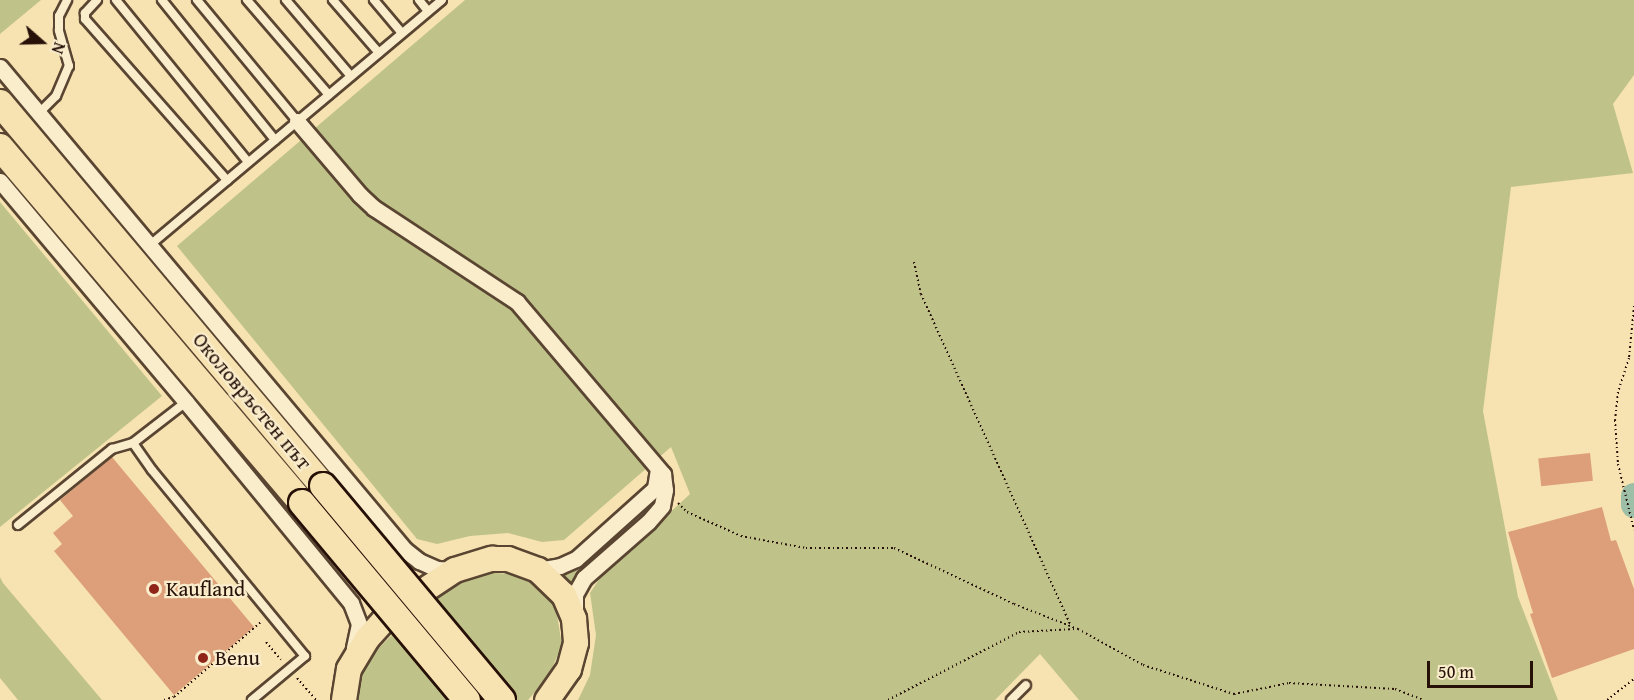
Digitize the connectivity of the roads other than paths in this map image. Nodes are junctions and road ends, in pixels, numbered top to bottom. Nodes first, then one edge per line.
1 (67, 0) edge
2 (97, 0) edge
3 (116, 0) edge
4 (162, 0) edge
5 (196, 0) edge
6 (247, 0) edge
7 (286, 0) edge
8 (333, 0) edge
9 (374, 0) edge
10 (419, 0) edge
11 (442, 0) edge
12 (428, 11) junction
13 (402, 33) junction
14 (379, 53) junction
15 (0, 67) edge
16 (351, 76) junction
17 (329, 95) junction
18 (0, 103) edge
19 (39, 114) junction
20 (297, 121) junction
21 (275, 140) junction
22 (0, 147) edge
23 (248, 162) junction
24 (227, 180) junction
25 (0, 181) edge
26 (150, 245) junction
27 (186, 402) junction
28 (133, 442) junction
29 (658, 467) junction
30 (18, 525) dead end
31 (455, 570) junction
32 (538, 570) junction
33 (574, 619) junction
34 (349, 669) junction
35 (569, 669) junction
36 (1026, 685) dead end
37 (252, 700) edge
38 (344, 700) edge
39 (467, 700) edge
40 (502, 700) edge
41 (547, 700) edge
42 (556, 700) edge
43 (1011, 700) edge

1 - 19 lane
2 - 24 lane
3 - 23 lane
4 - 21 lane
5 - 20 lane
6 - 17 lane
7 - 16 lane
8 - 14 lane
9 - 13 lane
10 - 12 lane
11 - 12 lane
12 - 13 lane
13 - 14 lane
14 - 16 lane
15 - 19 street, Околовръстен път
16 - 17 lane
17 - 20 lane
18 - 40 highway, Околовръстен път, bridge
19 - 26 street, Околовръстен път
20 - 21 lane
20 - 29 street
21 - 23 lane
22 - 39 highway, Околовръстен път, bridge
23 - 24 lane
24 - 26 lane
25 - 27 street
26 - 31 street, Околовръстен път
27 - 28 lane
27 - 34 street
28 - 30 lane
28 - 37 lane
29 - 32 street
29 - 33 street
31 - 32 main road
31 - 34 main road
32 - 33 main road
33 - 35 main road
34 - 38 main road
35 - 41 main road
35 - 42 street
36 - 43 lane

